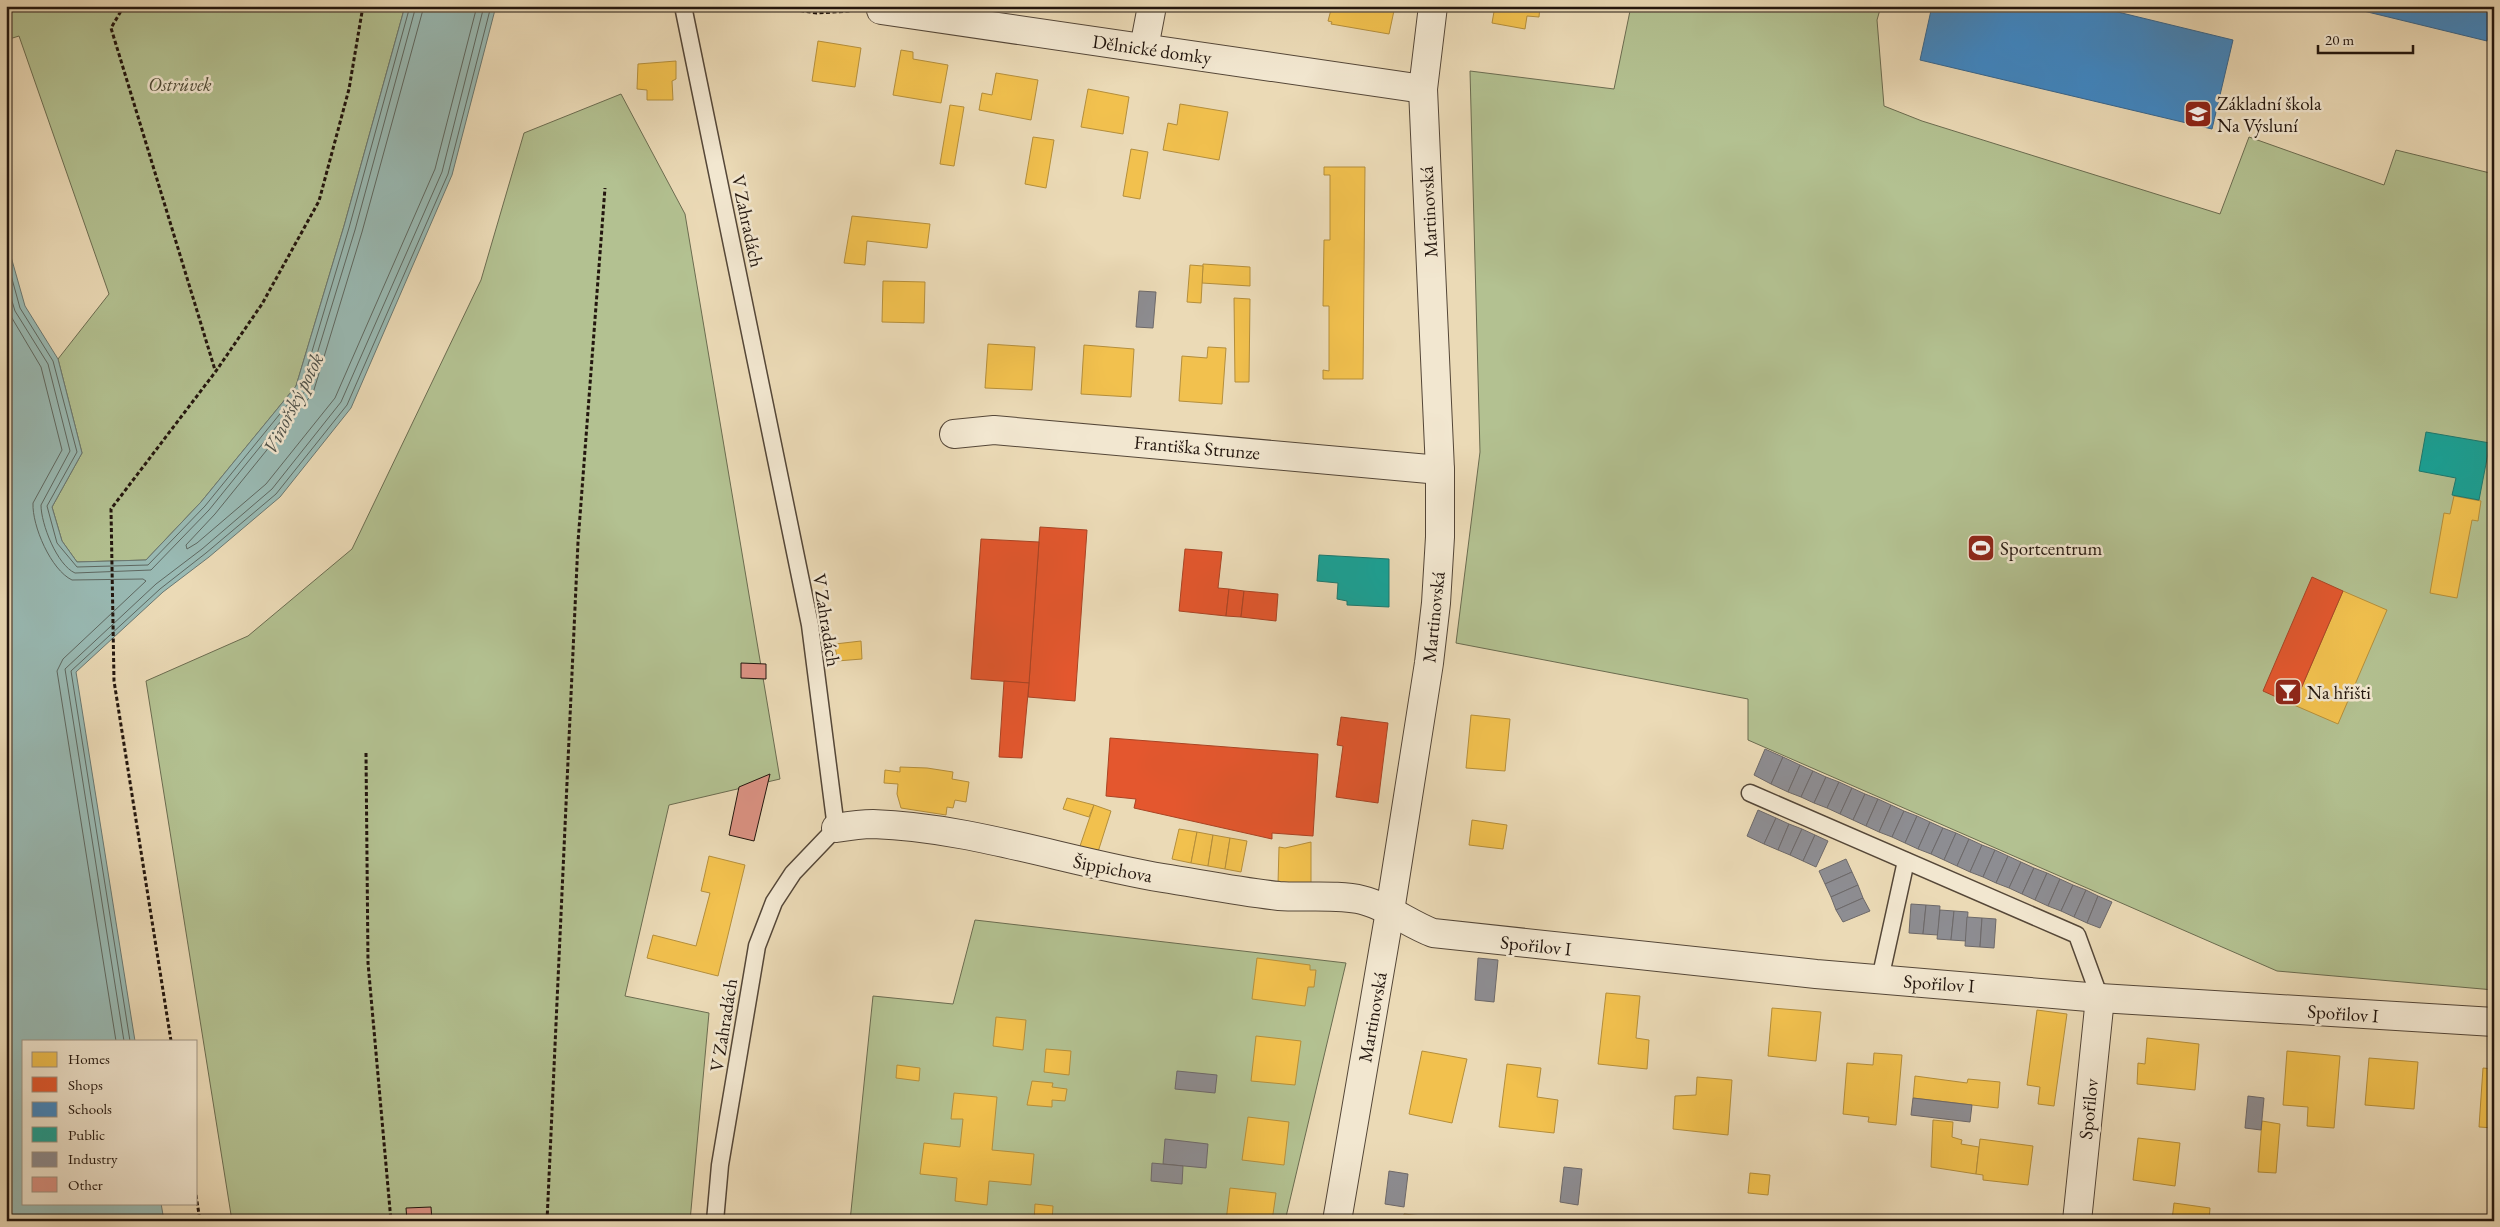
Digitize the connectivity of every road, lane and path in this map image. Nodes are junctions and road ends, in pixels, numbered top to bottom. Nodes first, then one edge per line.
1 (124, 6) edge
2 (362, 6) edge
3 (682, 6) edge
4 (768, 6) edge
5 (1152, 6) edge
6 (1433, 6) edge
7 (880, 8) edge
8 (818, 13) dead end
9 (1144, 48) junction
10 (1423, 89) junction
11 (605, 188) dead end
12 (216, 370) junction
13 (954, 434) dead end
14 (1440, 470) junction
15 (366, 753) dead end
16 (1750, 793) dead end
17 (836, 828) junction
18 (1906, 861) junction
19 (1390, 911) junction
20 (1880, 979) junction
21 (2100, 998) junction
22 (2494, 1022) edge
23 (172, 1040) edge
24 (197, 1204) edge
25 (200, 1221) edge
26 (391, 1221) edge
27 (547, 1221) edge
28 (715, 1221) edge
29 (1337, 1221) edge
30 (2077, 1221) edge

1 - 12 path
2 - 12 path
3 - 17 lane, V Zahradách
4 - 8 path
5 - 9 street
6 - 10 street, Martinovská
7 - 9 street, Dělnické domky
9 - 10 street, Dělnické domky
10 - 14 street, Martinovská
11 - 27 path
12 - 23 path
13 - 14 street, Františka Strunze
14 - 19 street, Martinovská
15 - 26 path
16 - 18 lane
17 - 19 street, Šippichova
17 - 28 lane, V Zahradách
18 - 20 lane
18 - 21 lane
19 - 20 street, Spořilov I
19 - 29 street, Martinovská
20 - 21 street, Spořilov I
21 - 22 street, Spořilov I
21 - 30 street, Spořilov
24 - 25 path

